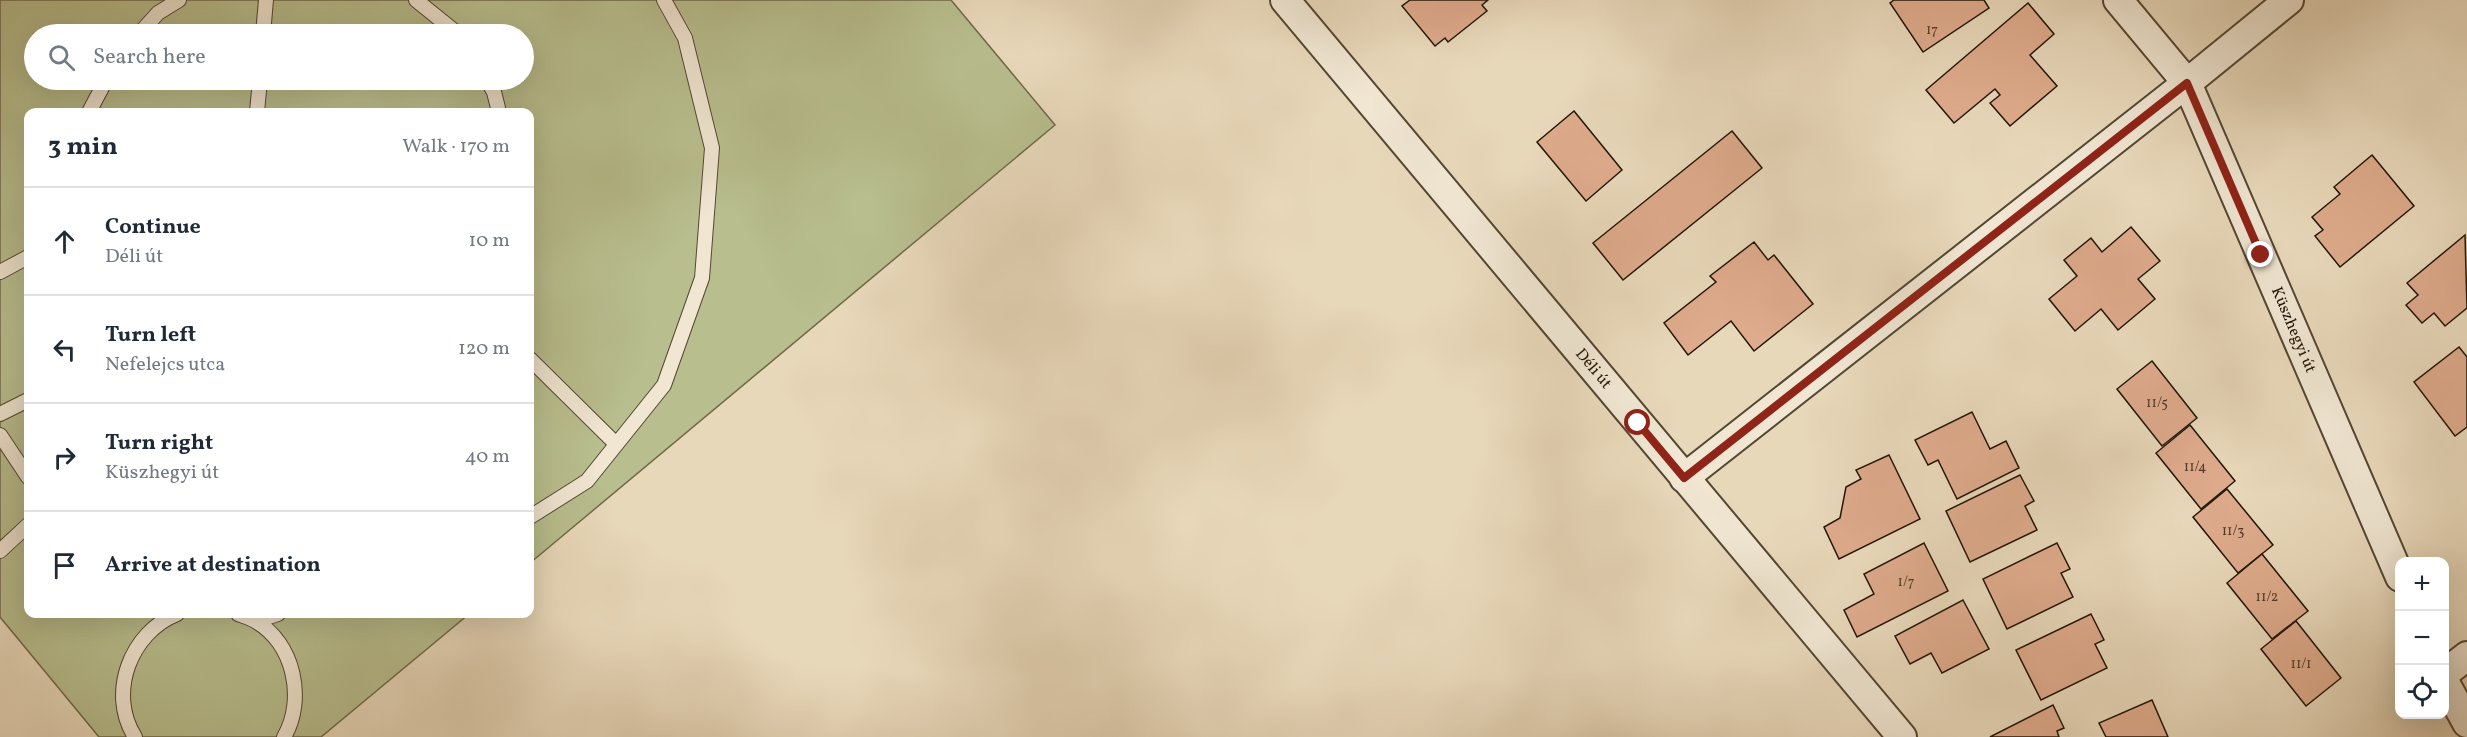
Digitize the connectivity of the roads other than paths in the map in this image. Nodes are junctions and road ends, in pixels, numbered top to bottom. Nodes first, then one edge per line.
1 (179, 0) edge
2 (266, 0) edge
3 (416, 0) edge
4 (664, 0) edge
5 (1285, 0) edge
6 (2118, 0) edge
7 (2289, 0) edge
8 (148, 24) edge
9 (264, 24) edge
10 (446, 24) edge
11 (2187, 83) junction
12 (101, 90) edge
13 (259, 90) edge
14 (493, 90) edge
15 (91, 108) edge
16 (257, 108) edge
17 (498, 108) edge
18 (24, 259) edge
19 (0, 272) edge
20 (534, 363) edge
21 (24, 402) edge
22 (0, 414) edge
23 (0, 435) edge
24 (616, 444) junction
25 (24, 471) edge
26 (1684, 478) junction
27 (534, 514) edge
28 (24, 529) edge
29 (0, 551) edge
30 (2395, 565) edge
31 (166, 618) edge
32 (248, 618) edge
33 (265, 618) edge
34 (256, 621) junction
35 (2467, 656) edge
36 (2449, 671) edge
37 (2449, 689) edge
38 (2467, 723) edge
39 (135, 737) edge
40 (284, 737) edge
41 (1902, 737) edge

1 - 8 lane
2 - 9 lane
3 - 10 lane
4 - 24 lane
5 - 26 street, Déli út
6 - 11 street, Küszhegyi út
7 - 11 street
11 - 26 street
11 - 30 street, Küszhegyi út
12 - 15 lane
13 - 16 lane
14 - 17 lane
18 - 19 lane
20 - 24 lane
21 - 22 lane
23 - 25 lane
24 - 27 lane
26 - 41 street, Déli út
28 - 29 lane
31 - 39 lane
32 - 34 lane
33 - 34 lane
34 - 40 lane
35 - 36 street
37 - 38 street

